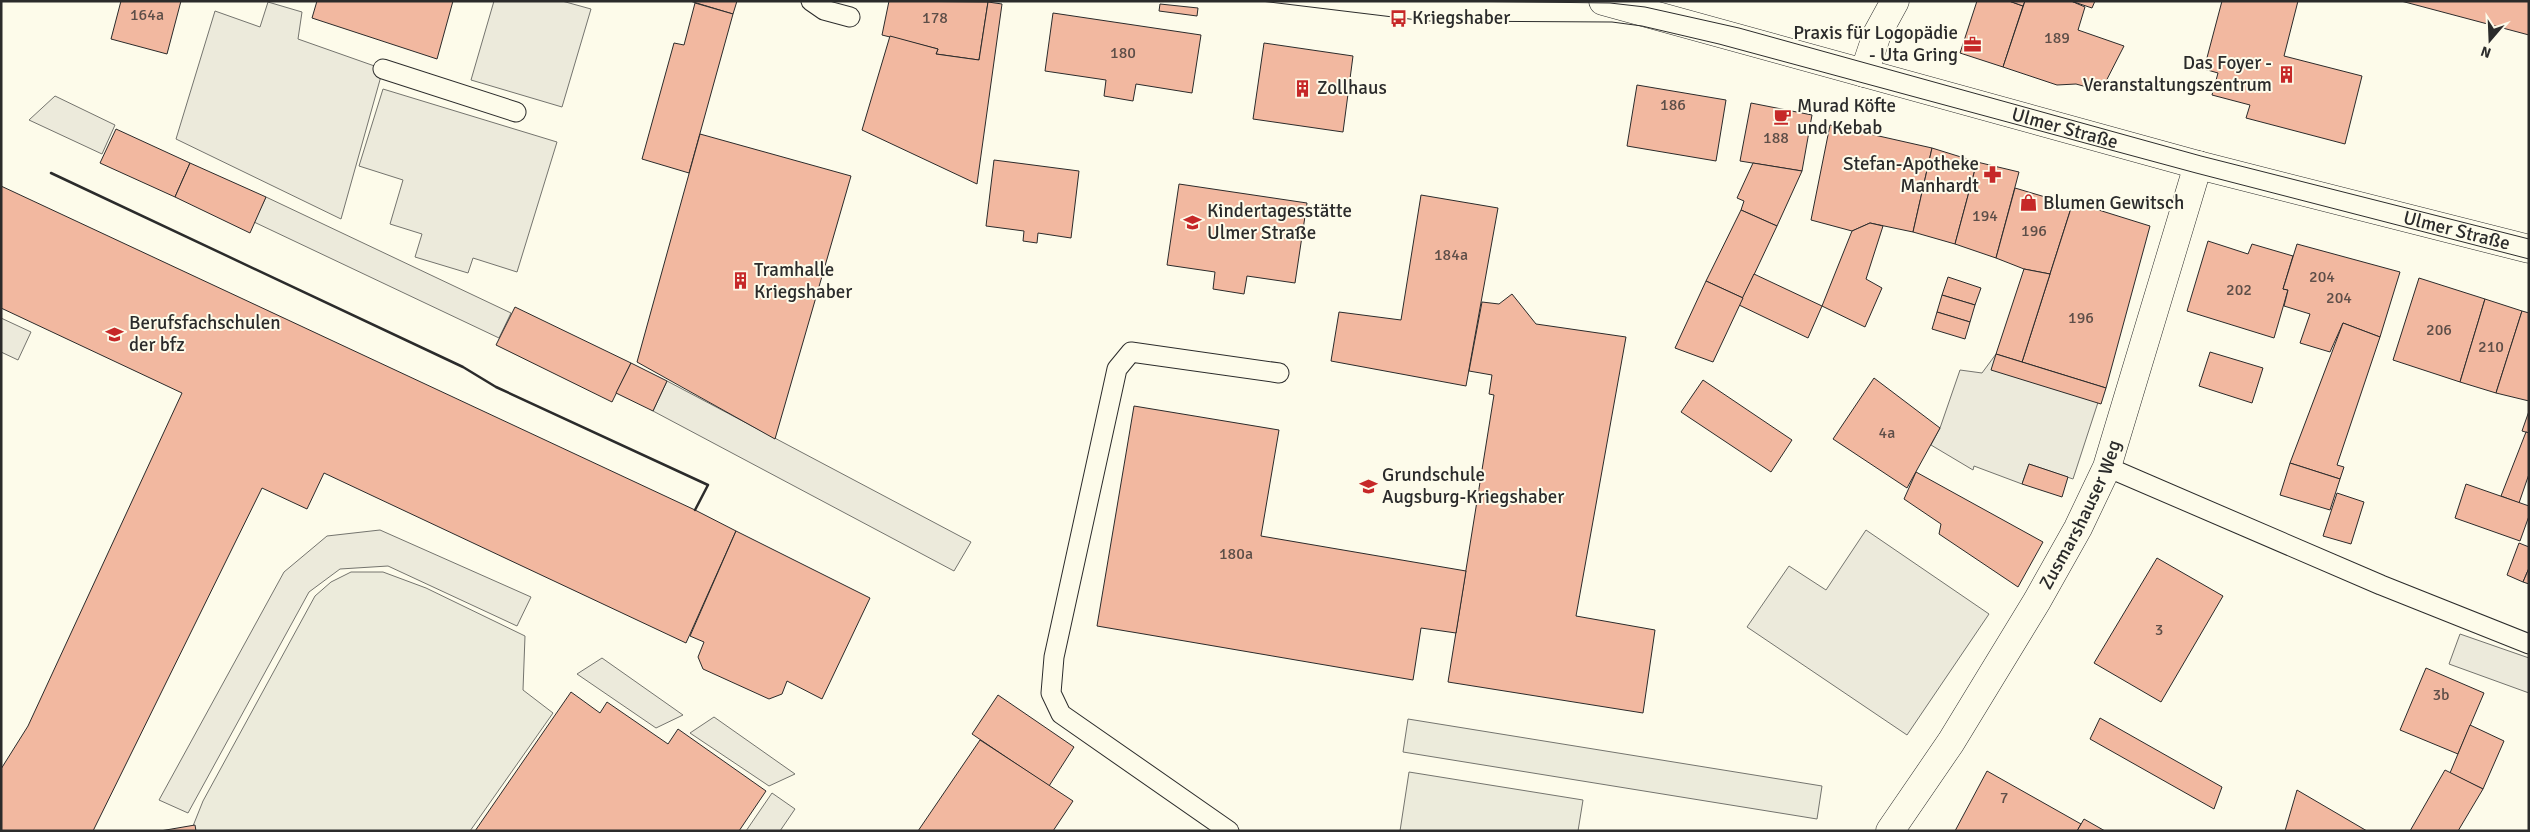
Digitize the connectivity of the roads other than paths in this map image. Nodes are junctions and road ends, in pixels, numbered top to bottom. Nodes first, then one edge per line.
1 (810, 1) edge
2 (1603, 1) edge
3 (1895, 1) edge
4 (850, 17) dead end
5 (383, 69) dead end
6 (1864, 73) junction
7 (516, 112) dead end
8 (2198, 165) junction
9 (2529, 249) edge
10 (1279, 373) dead end
11 (2107, 467) junction
12 (2529, 644) edge
13 (1229, 831) edge
14 (1890, 831) edge

1 - 4 lane
2 - 6 street, Ulmer Straße
3 - 6 street
5 - 7 lane
6 - 8 street, Ulmer Straße
8 - 9 street, Ulmer Straße
8 - 11 street, Zusmarshauser Weg
10 - 13 lane
11 - 12 lane
11 - 14 street, Zusmarshauser Weg

